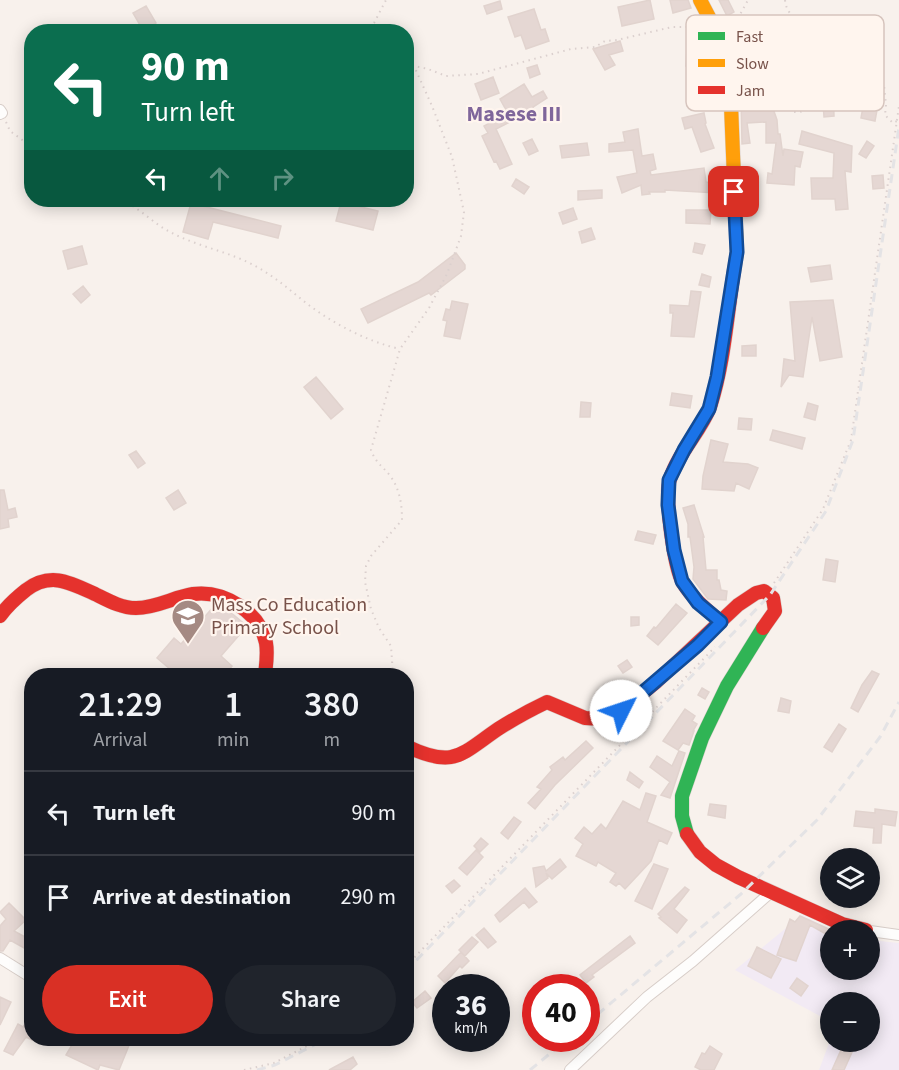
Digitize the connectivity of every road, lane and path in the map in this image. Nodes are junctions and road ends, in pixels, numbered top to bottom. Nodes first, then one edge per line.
1 (386, 0) edge
2 (699, 0) edge
3 (748, 0) edge
4 (785, 0) edge
5 (708, 15) edge
6 (739, 15) edge
7 (791, 15) edge
8 (373, 24) edge
9 (686, 27) edge
10 (414, 66) joint
11 (884, 85) edge
12 (899, 106) edge
13 (731, 111) edge
14 (1, 112) edge
15 (899, 120) edge
16 (24, 141) edge
17 (137, 207) edge
18 (400, 349) junction
19 (768, 592) junction
20 (0, 616) edge
21 (721, 622) junction
22 (718, 643) dead end
23 (266, 668) edge
24 (393, 668) edge
25 (414, 750) edge
26 (770, 892) junction
27 (833, 920) edge
28 (880, 933) edge
29 (899, 935) edge
30 (0, 958) edge
31 (414, 958) edge
32 (24, 973) edge
33 (307, 1046) edge
34 (244, 1070) edge
35 (570, 1070) edge

1 - 8 path
2 - 5 street
3 - 6 path
4 - 7 path
9 - 10 path
10 - 18 path
11 - 15 path
12 - 19 path
13 - 21 street
14 - 16 path
17 - 18 path
18 - 24 path
19 - 21 street
19 - 26 street
20 - 23 street
21 - 25 street
22 - 31 path
26 - 27 street
26 - 35 street
28 - 29 street
30 - 32 street
33 - 34 path

